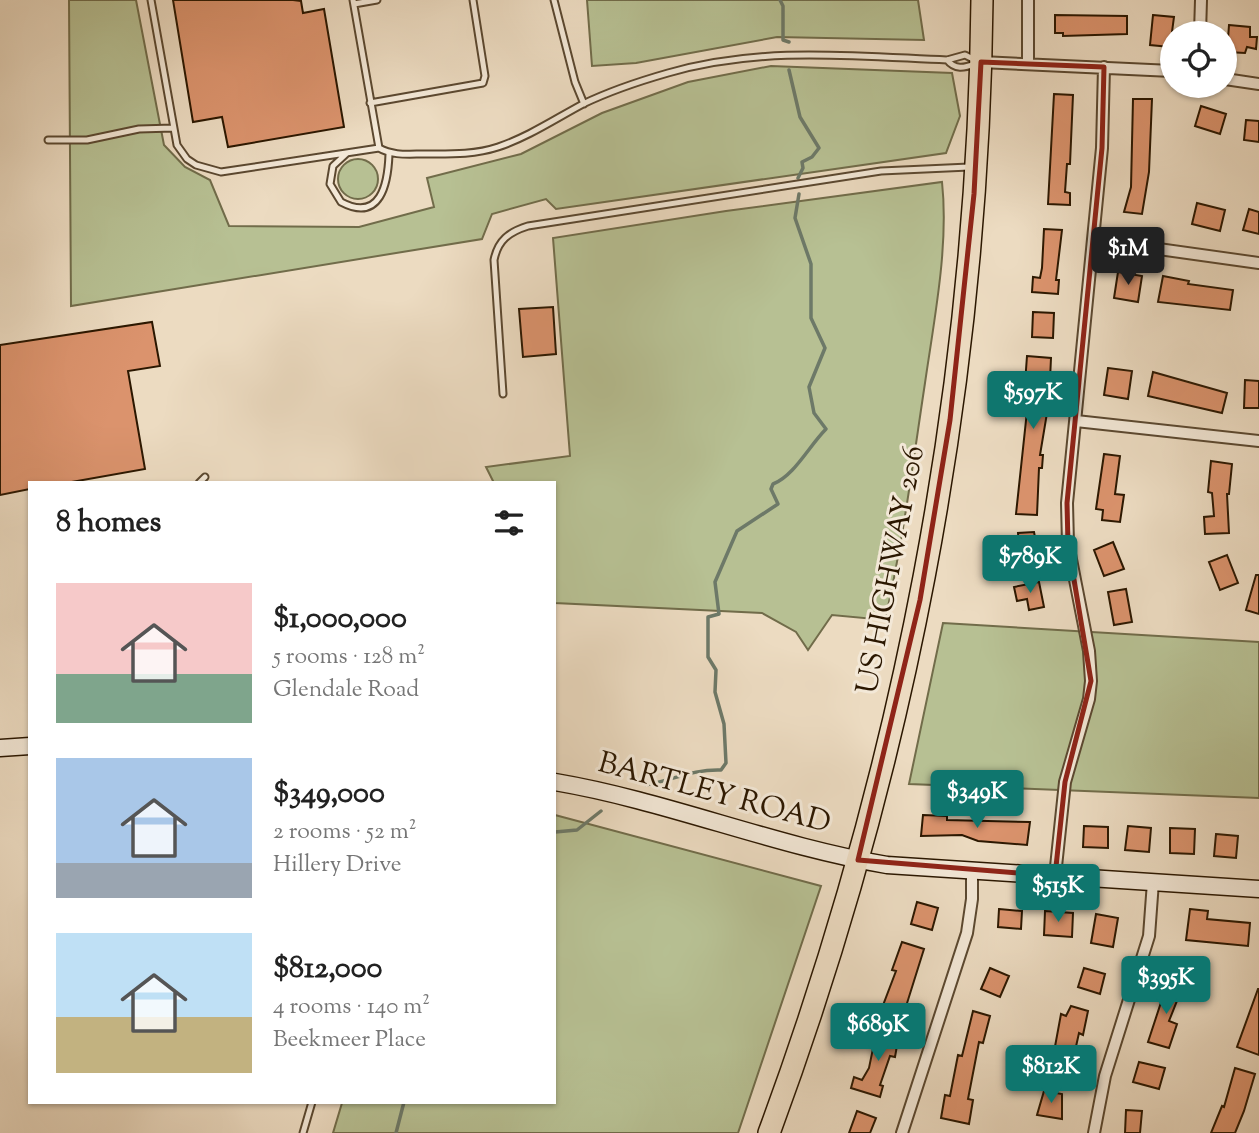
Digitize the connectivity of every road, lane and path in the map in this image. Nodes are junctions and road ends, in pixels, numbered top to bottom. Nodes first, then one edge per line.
1 (151, 0) edge
2 (377, 0) edge
3 (473, 0) edge
4 (554, 0) edge
5 (982, 0) edge
6 (1028, 0) edge
7 (1201, 0) edge
8 (354, 2) edge
9 (1200, 21) edge
10 (947, 60) junction
11 (981, 62) junction
12 (1028, 64) junction
13 (1104, 67) junction
14 (1160, 70) edge
15 (1237, 81) edge
16 (1259, 84) edge
17 (370, 103) junction
18 (584, 104) junction
19 (173, 128) junction
20 (48, 140) dead end
21 (379, 148) junction
22 (352, 152) junction
23 (390, 154) junction
24 (976, 167) junction
25 (1094, 240) junction
26 (1259, 263) edge
27 (503, 394) dead end
28 (1076, 421) junction
29 (1259, 441) edge
30 (205, 477) dead end
31 (201, 481) edge
32 (28, 746) edge
33 (0, 748) edge
34 (556, 782) edge
35 (858, 860) junction
36 (972, 871) junction
37 (1055, 876) junction
38 (1153, 882) junction
39 (1259, 888) edge
40 (311, 1104) edge
41 (303, 1133) edge
42 (769, 1133) edge
43 (902, 1133) edge
44 (1094, 1133) edge

1 - 19 lane
2 - 8 lane
3 - 17 lane
4 - 18 lane
5 - 11 highway, US HIGHWAY 206
6 - 12 street
7 - 9 street
8 - 17 lane
10 - 11 lane
10 - 11 lane
10 - 18 lane
11 - 12 street
11 - 24 highway, US HIGHWAY 206
12 - 13 street
13 - 14 street
13 - 25 street
15 - 16 street
17 - 21 lane
18 - 23 lane
19 - 20 lane
19 - 22 lane
21 - 22 lane
21 - 23 lane
22 - 23 lane
24 - 27 lane
24 - 35 highway, US HIGHWAY 206
25 - 26 street
25 - 28 street
28 - 29 street
28 - 37 street
30 - 31 lane
32 - 33 street
34 - 35 street, BARTLEY ROAD
35 - 36 street, BARTLEY ROAD
35 - 42 highway, US HIGHWAY 206
36 - 37 street, BARTLEY ROAD
36 - 43 street
37 - 38 street, BARTLEY ROAD
38 - 39 street, BARTLEY ROAD
38 - 44 street
40 - 41 lane

